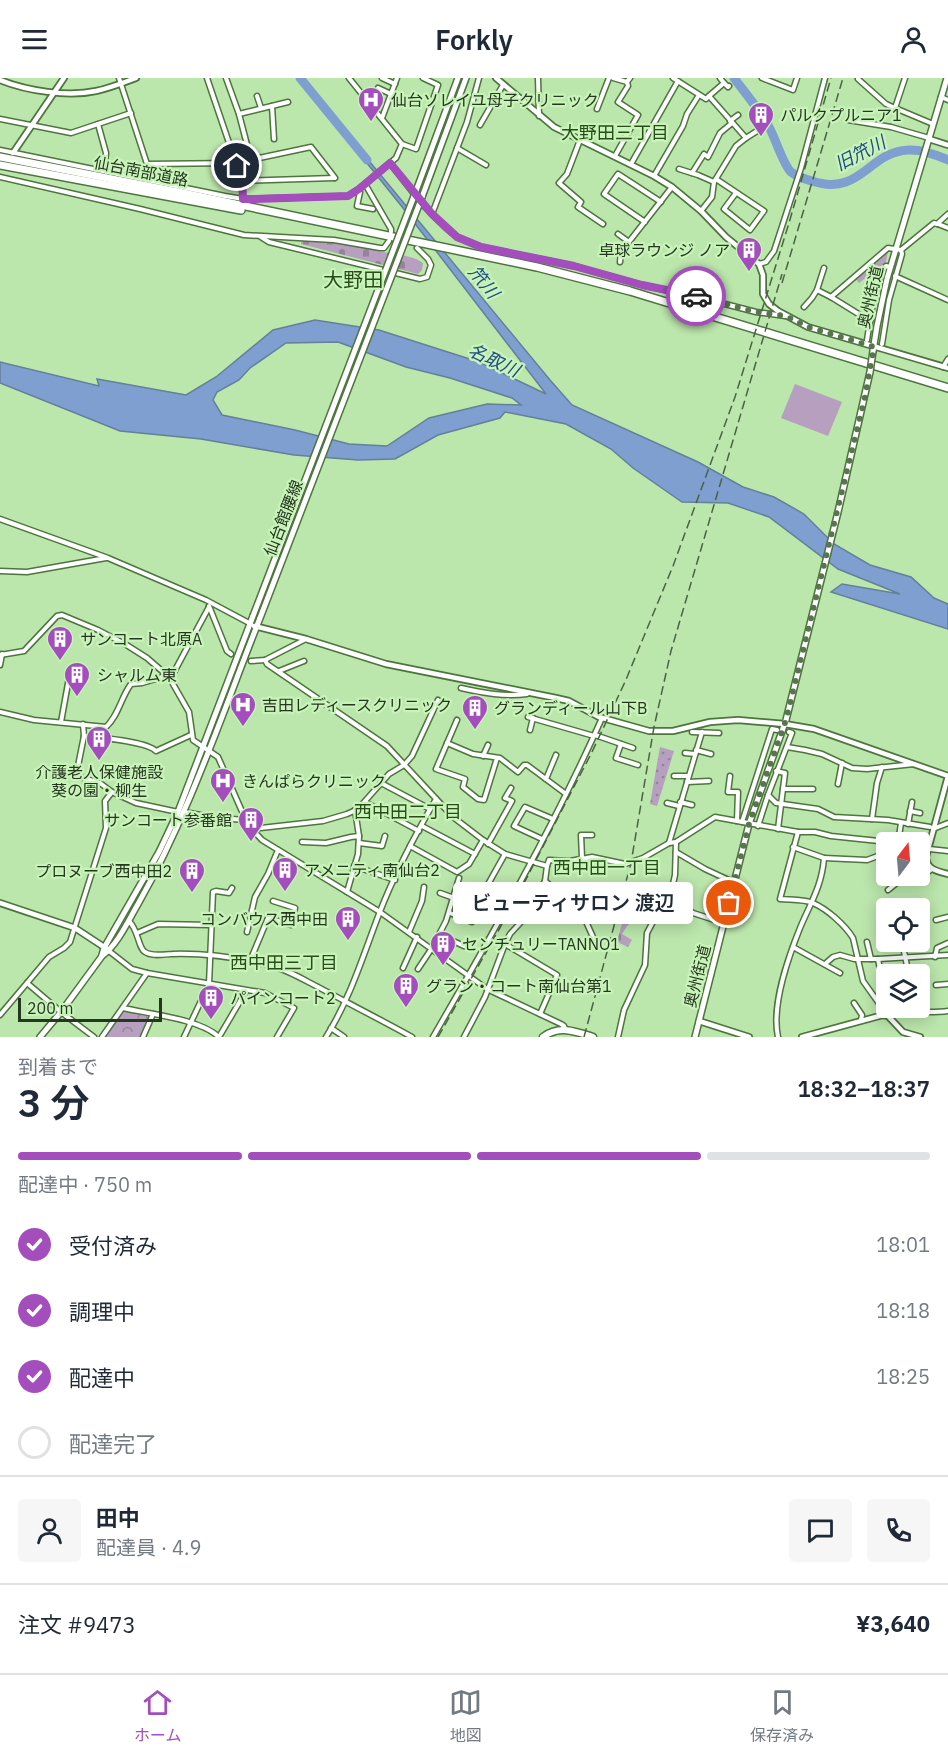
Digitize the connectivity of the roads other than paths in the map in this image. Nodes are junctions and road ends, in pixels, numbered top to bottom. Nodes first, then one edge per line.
1 (64, 78) edge
2 (136, 78) edge
3 (207, 78) edge
4 (226, 78) edge
5 (349, 78) edge
6 (382, 78) edge
7 (397, 78) edge
8 (423, 78) edge
9 (458, 78) edge
10 (466, 78) edge
11 (479, 78) edge
12 (496, 78) edge
13 (538, 78) edge
14 (611, 78) edge
15 (720, 78) edge
16 (762, 78) edge
17 (797, 78) edge
18 (825, 78) edge
19 (905, 78) edge
20 (947, 78) edge
21 (675, 79) edge
22 (858, 79) edge
23 (0, 80) edge
24 (628, 80) edge
25 (120, 81) edge
26 (724, 83) junction
27 (395, 84) junction
28 (503, 85) junction
29 (729, 86) dead end
30 (378, 88) dead end
31 (56, 93) junction
32 (391, 94) junction
33 (699, 95) junction
34 (257, 96) dead end
35 (709, 96) junction
36 (945, 98) edge
37 (288, 102) dead end
38 (272, 106) junction
39 (261, 108) junction
40 (894, 108) junction
41 (597, 109) dead end
42 (131, 113) junction
43 (239, 114) junction
44 (738, 115) dead end
45 (539, 116) junction
46 (382, 118) junction
47 (0, 119) edge
48 (848, 120) dead end
49 (731, 122) junction
50 (98, 124) junction
51 (933, 124) junction
52 (32, 125) junction
53 (480, 125) dead end
54 (758, 131) dead end
55 (746, 138) junction
56 (274, 139) dead end
57 (580, 140) junction
58 (928, 140) junction
59 (402, 144) junction
60 (948, 145) edge
61 (457, 148) junction
62 (0, 150) edge
63 (13, 153) junction
64 (615, 156) junction
65 (0, 157) edge
66 (251, 160) junction
67 (484, 162) dead end
68 (236, 163) junction
69 (389, 164) junction
70 (630, 164) junction
71 (0, 165) edge
72 (147, 165) junction
73 (679, 169) dead end
74 (104, 171) junction
75 (692, 173) junction
76 (654, 176) junction
77 (0, 177) edge
78 (144, 179) junction
79 (242, 181) junction
80 (715, 181) junction
81 (366, 183) junction
82 (672, 187) junction
83 (359, 189) junction
84 (736, 193) junction
85 (243, 199) junction
86 (661, 202) junction
87 (373, 209) dead end
88 (701, 211) junction
89 (432, 214) junction
90 (948, 214) edge
91 (645, 222) junction
92 (603, 224) dead end
93 (937, 224) junction
94 (948, 228) edge
95 (347, 229) junction
96 (391, 232) dead end
97 (618, 234) dead end
98 (260, 237) junction
99 (389, 241) dead end
100 (629, 242) junction
101 (417, 245) junction
102 (898, 250) junction
103 (620, 262) dead end
104 (759, 264) junction
105 (890, 267) junction
106 (824, 268) dead end
107 (895, 276) junction
108 (817, 290) junction
109 (831, 297) junction
110 (948, 300) edge
111 (804, 307) dead end
112 (786, 316) junction
113 (871, 320) junction
114 (867, 340) dead end
115 (882, 344) dead end
116 (873, 349) junction
117 (948, 359) edge
118 (945, 368) edge
119 (948, 388) edge
120 (0, 519) edge
121 (108, 558) junction
122 (0, 571) edge
123 (206, 600) junction
124 (209, 607) junction
125 (256, 617) junction
126 (254, 626) junction
127 (306, 639) junction
128 (231, 654) dead end
129 (1, 655) edge
130 (250, 660) dead end
131 (265, 660) junction
132 (304, 661) dead end
133 (0, 665) edge
134 (279, 671) junction
135 (169, 676) junction
136 (69, 678) dead end
137 (461, 688) dead end
138 (531, 693) junction
139 (438, 700) dead end
140 (0, 712) edge
141 (602, 718) junction
142 (458, 720) dead end
143 (61, 722) junction
144 (785, 722) junction
145 (83, 724) junction
146 (530, 730) dead end
147 (777, 730) dead end
148 (692, 732) dead end
149 (702, 732) junction
150 (789, 732) dead end
151 (719, 733) dead end
152 (191, 735) junction
153 (84, 736) junction
154 (594, 736) junction
155 (447, 743) junction
156 (621, 744) junction
157 (488, 745) dead end
158 (787, 747) junction
159 (633, 748) dead end
160 (206, 749) junction
161 (695, 752) junction
162 (685, 753) dead end
163 (711, 754) dead end
164 (556, 755) dead end
165 (483, 756) junction
166 (497, 758) junction
167 (842, 763) junction
168 (915, 764) junction
169 (404, 765) junction
170 (638, 765) dead end
171 (882, 767) junction
172 (776, 771) junction
173 (674, 776) dead end
174 (688, 776) junction
175 (730, 776) dead end
176 (948, 776) edge
177 (546, 779) junction
178 (709, 781) dead end
179 (687, 782) junction
180 (381, 783) junction
181 (838, 784) dead end
182 (511, 788) dead end
183 (783, 789) junction
184 (813, 789) dead end
185 (112, 792) junction
186 (566, 794) junction
187 (768, 795) junction
188 (436, 799) junction
189 (365, 802) junction
190 (912, 802) dead end
191 (667, 803) dead end
192 (680, 804) junction
193 (781, 804) junction
194 (692, 805) dead end
195 (430, 809) junction
196 (355, 810) junction
197 (910, 811) junction
198 (181, 812) junction
199 (920, 813) dead end
200 (553, 819) junction
201 (872, 819) junction
202 (246, 820) junction
203 (739, 822) junction
204 (901, 823) junction
205 (948, 823) edge
206 (749, 824) junction
207 (908, 824) junction
208 (422, 826) junction
209 (758, 826) junction
210 (931, 828) junction
211 (251, 829) junction
212 (778, 829) junction
213 (419, 831) junction
214 (798, 832) junction
215 (900, 832) edge
216 (930, 833) edge
217 (592, 835) dead end
218 (359, 836) junction
219 (385, 836) dead end
220 (542, 839) junction
221 (483, 840) junction
222 (876, 841) edge
223 (302, 842) dead end
224 (676, 842) junction
225 (359, 843) junction
226 (669, 843) junction
227 (488, 844) junction
228 (410, 846) junction
229 (793, 847) junction
230 (930, 849) edge
231 (278, 850) junction
232 (948, 851) edge
233 (676, 852) junction
234 (475, 854) junction
235 (505, 854) junction
236 (876, 857) edge
237 (582, 858) junction
238 (824, 858) junction
239 (531, 862) junction
240 (354, 866) junction
241 (547, 866) junction
242 (930, 866) edge
243 (932, 869) joint
244 (948, 874) edge
245 (459, 878) dead end
246 (395, 880) junction
247 (545, 881) junction
248 (735, 884) junction
249 (893, 886) edge
250 (424, 887) dead end
251 (232, 888) dead end
252 (888, 890) dead end
253 (347, 892) junction
254 (440, 893) dead end
255 (668, 895) junction
256 (454, 898) junction
257 (273, 901) dead end
258 (493, 902) dead end
259 (0, 903) edge
260 (812, 903) junction
261 (380, 912) junction
262 (450, 913) junction
263 (948, 917) edge
264 (128, 920) junction
265 (936, 920) dead end
266 (472, 922) dead end
267 (724, 923) junction
268 (211, 925) junction
269 (75, 927) junction
270 (247, 932) dead end
271 (409, 932) junction
272 (137, 933) junction
273 (440, 935) junction
274 (417, 937) junction
275 (593, 937) dead end
276 (867, 942) dead end
277 (505, 944) junction
278 (948, 944) edge
279 (464, 946) dead end
280 (793, 947) junction
281 (432, 948) junction
282 (107, 949) junction
283 (904, 952) edge
284 (209, 955) junction
285 (948, 955) edge
286 (905, 957) junction
287 (935, 957) junction
288 (858, 959) junction
289 (871, 959) junction
290 (878, 959) junction
291 (250, 961) junction
292 (825, 964) junction
293 (879, 964) edge
294 (907, 964) edge
295 (403, 968) dead end
296 (418, 969) dead end
297 (147, 973) junction
298 (840, 973) dead end
299 (469, 975) junction
300 (27, 982) junction
301 (209, 984) junction
302 (948, 984) edge
303 (936, 985) dead end
304 (487, 988) junction
305 (246, 991) junction
306 (876, 999) edge
307 (345, 1001) junction
308 (854, 1003) dead end
309 (123, 1008) junction
310 (948, 1011) edge
311 (61, 1012) junction
312 (930, 1013) edge
313 (153, 1014) junction
314 (540, 1014) junction
315 (0, 1015) edge
316 (876, 1017) edge
317 (890, 1018) edge
318 (861, 1020) junction
319 (699, 1021) junction
320 (191, 1022) junction
321 (332, 1028) junction
322 (565, 1029) junction
323 (902, 1034) edge
324 (40, 1037) edge
325 (94, 1037) edge
326 (102, 1037) edge
327 (143, 1037) edge
328 (184, 1037) edge
329 (277, 1037) edge
330 (326, 1037) edge
331 (344, 1037) edge
332 (412, 1037) edge
333 (433, 1037) edge
334 (464, 1037) edge
335 (543, 1037) edge
336 (593, 1037) edge
337 (618, 1037) edge
338 (695, 1037) edge
339 (749, 1037) edge
340 (778, 1037) edge
341 (802, 1037) edge
342 (920, 1037) edge

1 - 31 street
2 - 25 street
3 - 68 street
4 - 43 street
5 - 46 street
6 - 27 street
7 - 27 street
8 - 59 street
9 - 125 main road, 仙台館腰線, bridge
10 - 125 main road, 仙台館腰線, bridge
11 - 61 street
12 - 28 street
13 - 45 street
14 - 24 street
14 - 41 street
15 - 26 street
16 - 17 street
18 - 104 street
19 - 40 street
20 - 36 main road
21 - 33 street
21 - 70 street
22 - 40 street
23 - 31 street
24 - 64 street
25 - 31 street
25 - 42 street
26 - 29 street
26 - 35 street
27 - 32 street
28 - 45 street
28 - 53 street
30 - 32 street
31 - 52 street
32 - 46 street
33 - 35 street
33 - 76 street
34 - 39 street
35 - 49 street
36 - 51 main road
37 - 38 street
38 - 39 street
38 - 56 street
39 - 43 street
40 - 51 street
42 - 50 street
42 - 72 street
43 - 66 street
44 - 49 street
45 - 57 street
46 - 59 street
47 - 52 street
48 - 58 street
49 - 55 street
49 - 75 street
50 - 52 street
50 - 74 street
51 - 58 main road
52 - 63 street
54 - 55 street
55 - 80 street
57 - 64 street
57 - 92 street
58 - 60 street
58 - 102 main road, 奥州街道
59 - 69 street
61 - 67 street
61 - 89 street
62 - 63 street
63 - 74 street
64 - 70 street
65 - 95 highway, 仙台南部道路
66 - 68 street
66 - 79 street
68 - 72 street
68 - 79 street
69 - 81 street
69 - 89 street
70 - 76 street
71 - 95 highway, 仙台南部道路
72 - 78 street
73 - 75 street
74 - 78 street
75 - 80 street
76 - 82 street
77 - 98 street
78 - 85 street
79 - 85 street
80 - 84 street
80 - 88 street
81 - 83 street
81 - 96 street
82 - 86 street
82 - 88 street
83 - 85 street
83 - 87 street
84 - 84 street
86 - 91 street
86 - 91 street
88 - 104 street
89 - 112 street
90 - 93 street
91 - 100 street
93 - 94 street
93 - 102 street
95 - 101 highway, 仙台南部道路
97 - 100 street
98 - 99 street
98 - 101 street
100 - 103 street
101 - 119 highway, 仙台南部道路
102 - 105 main road, 奥州街道
102 - 107 street
102 - 109 street
104 - 112 street
105 - 113 street
105 - 116 main road, 奥州街道
106 - 108 street
107 - 110 street
107 - 115 street
108 - 109 street
108 - 111 street
109 - 113 street
112 - 116 street
113 - 114 street
116 - 118 street
116 - 144 main road, 奥州街道, bridge
117 - 118 street
120 - 121 street
121 - 122 street
121 - 123 street
123 - 124 street
123 - 126 street
124 - 128 street
124 - 135 street
125 - 126 main road, 仙台館腰線
126 - 127 street
126 - 160 main road, 仙台館腰線
127 - 131 street
127 - 138 street
129 - 133 street
129 - 135 street
130 - 131 street
131 - 134 street
132 - 134 street
134 - 169 street
135 - 145 street
135 - 152 street
136 - 143 street
137 - 138 street
138 - 141 street
139 - 169 street
140 - 143 street
141 - 144 street
141 - 154 street
142 - 155 street
143 - 145 street
144 - 168 street
144 - 206 main road, 奥州街道
145 - 153 street
146 - 154 street
147 - 203 street
148 - 149 street
149 - 151 street
149 - 161 street
150 - 158 street
152 - 153 street
152 - 160 street
153 - 185 street
154 - 156 street
154 - 186 street
155 - 165 street
155 - 166 street
156 - 159 street
156 - 170 street
157 - 165 street
158 - 167 street
158 - 172 street
160 - 198 main road, 仙台館腰線
160 - 202 street
161 - 162 street
161 - 163 street
161 - 174 street
164 - 177 street
165 - 166 street
166 - 177 street
167 - 171 street
167 - 181 street
168 - 171 street
168 - 176 street
169 - 180 street
169 - 188 street
171 - 201 street
172 - 183 street
172 - 187 street
173 - 174 street
174 - 179 street
175 - 203 street
176 - 210 street
177 - 186 street
178 - 179 street
179 - 192 street
180 - 189 street
180 - 195 street
182 - 227 street
183 - 184 street
183 - 193 street
185 - 198 street
185 - 269 street
186 - 200 street
187 - 193 street
187 - 209 street
188 - 195 street
188 - 221 street
189 - 196 street
189 - 213 street
190 - 197 street
191 - 192 street
192 - 194 street
192 - 226 street
193 - 201 street
193 - 212 street
195 - 208 street
196 - 211 street
196 - 218 street
197 - 199 street
197 - 207 street
198 - 202 street
198 - 264 main road, 仙台館腰線
198 - 282 main road, 仙台館腰線
200 - 220 street
200 - 220 street
201 - 204 street
202 - 211 street
203 - 206 street
203 - 224 street
204 - 207 street
204 - 215 street
205 - 210 street
206 - 209 street
206 - 248 main road, 奥州街道
207 - 210 street
208 - 213 street
208 - 234 street
209 - 212 street
210 - 216 street
211 - 231 street
212 - 214 street
213 - 228 street
214 - 222 street
214 - 229 street
217 - 237 street
218 - 223 street
218 - 225 street
219 - 225 street
220 - 239 street
221 - 227 street
221 - 234 street
224 - 226 street
224 - 233 street
225 - 240 street
226 - 237 street
227 - 235 street
228 - 234 street
228 - 246 street
229 - 238 street
229 - 260 street
230 - 232 street
231 - 253 street
231 - 270 street
233 - 248 street
233 - 255 street
235 - 239 street
235 - 258 street
236 - 238 street
237 - 241 street
238 - 260 street
239 - 241 street
239 - 299 street
240 - 246 street
240 - 253 street
241 - 247 street
242 - 243 street
243 - 244 street
245 - 256 street
246 - 261 street
247 - 275 street
247 - 277 street
248 - 267 main road, 奥州街道
249 - 252 street
250 - 271 street
251 - 268 street
253 - 261 street
254 - 256 street
255 - 267 street
255 - 337 street
256 - 262 street
257 - 291 street
259 - 269 street
260 - 280 street
260 - 288 street
261 - 271 street
261 - 307 street
262 - 266 street
262 - 273 street
263 - 265 street
264 - 272 street
264 - 282 main road, 仙台館腰線
267 - 319 main road, 奥州街道
268 - 272 street
268 - 284 street
269 - 282 street
269 - 300 street
271 - 274 street
272 - 284 street
273 - 279 street
273 - 281 street
274 - 281 street
274 - 295 street
276 - 289 street
277 - 304 street
277 - 314 street
278 - 287 street
280 - 292 street
280 - 340 street
281 - 296 street
281 - 299 street
282 - 297 street
282 - 311 main road, 仙台館腰線
283 - 286 street
284 - 291 street
284 - 301 street
285 - 287 street
286 - 287 street
286 - 290 street
286 - 294 street
288 - 289 street
288 - 292 street
288 - 306 street
289 - 290 street
290 - 293 street
291 - 307 street
292 - 298 street
297 - 301 street
297 - 309 street
299 - 304 street
299 - 333 street
300 - 311 street
300 - 315 street
301 - 305 street
301 - 320 street
302 - 303 street
304 - 314 street
304 - 334 street
305 - 320 street
305 - 329 street
307 - 321 street
307 - 332 street
308 - 318 street
309 - 313 street
309 - 326 street
310 - 312 street
311 - 324 main road, 仙台館腰線
311 - 325 street
313 - 320 street
313 - 327 street
314 - 322 street
316 - 318 street
317 - 323 street
318 - 341 street
319 - 338 main road, 奥州街道
319 - 339 street
320 - 328 street
321 - 330 street
321 - 331 street
322 - 335 main road
322 - 336 main road
323 - 342 street

